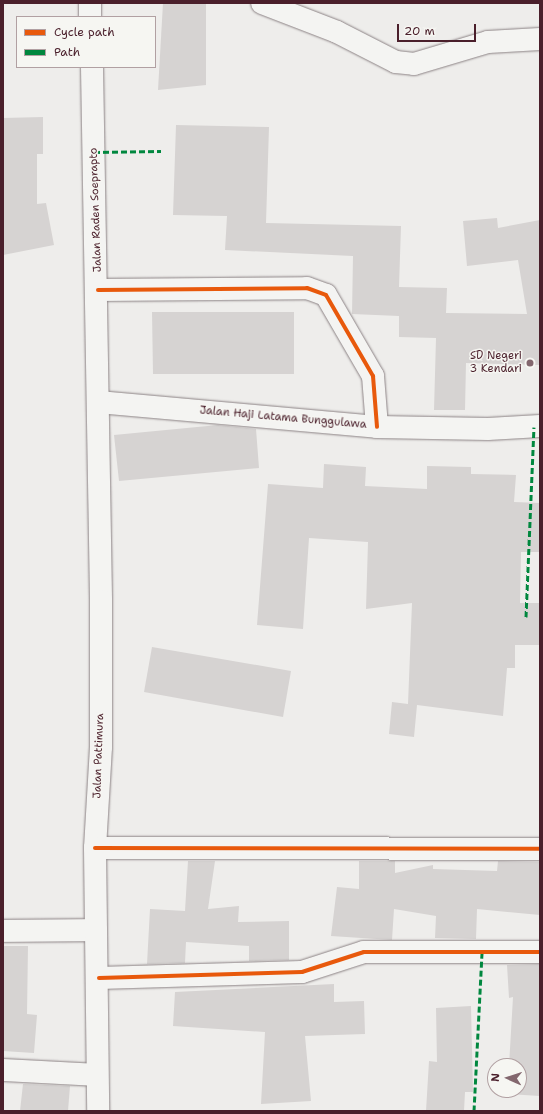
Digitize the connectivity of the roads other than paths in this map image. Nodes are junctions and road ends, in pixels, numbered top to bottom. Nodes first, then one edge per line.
1 (90, 3) edge
2 (262, 3) edge
3 (90, 16) edge
4 (540, 39) edge
5 (92, 68) edge
6 (98, 290) junction
7 (98, 402) junction
8 (540, 426) edge
9 (377, 427) junction
10 (95, 848) junction
11 (540, 849) edge
12 (96, 930) junction
13 (3, 931) edge
14 (540, 952) edge
15 (99, 978) junction
16 (3, 1070) edge
17 (97, 1075) junction
18 (98, 1111) edge

1 - 3 main road
2 - 4 main road
5 - 6 main road, Jalan Raden Soeprapto
6 - 7 main road, Jalan Raden Soeprapto
6 - 9 main road
7 - 9 main road, Jalan Haji Latama Bunggulawa
7 - 10 main road, Jalan Pattimura
8 - 9 main road, Jalan Haji Latama Bunggulawa
10 - 11 main road
10 - 12 main road, Jalan Pattimura
12 - 13 main road
12 - 15 main road, Jalan Pattimura
14 - 15 main road
15 - 17 main road, Jalan Pattimura
16 - 17 main road
17 - 18 main road, Jalan Pattimura

